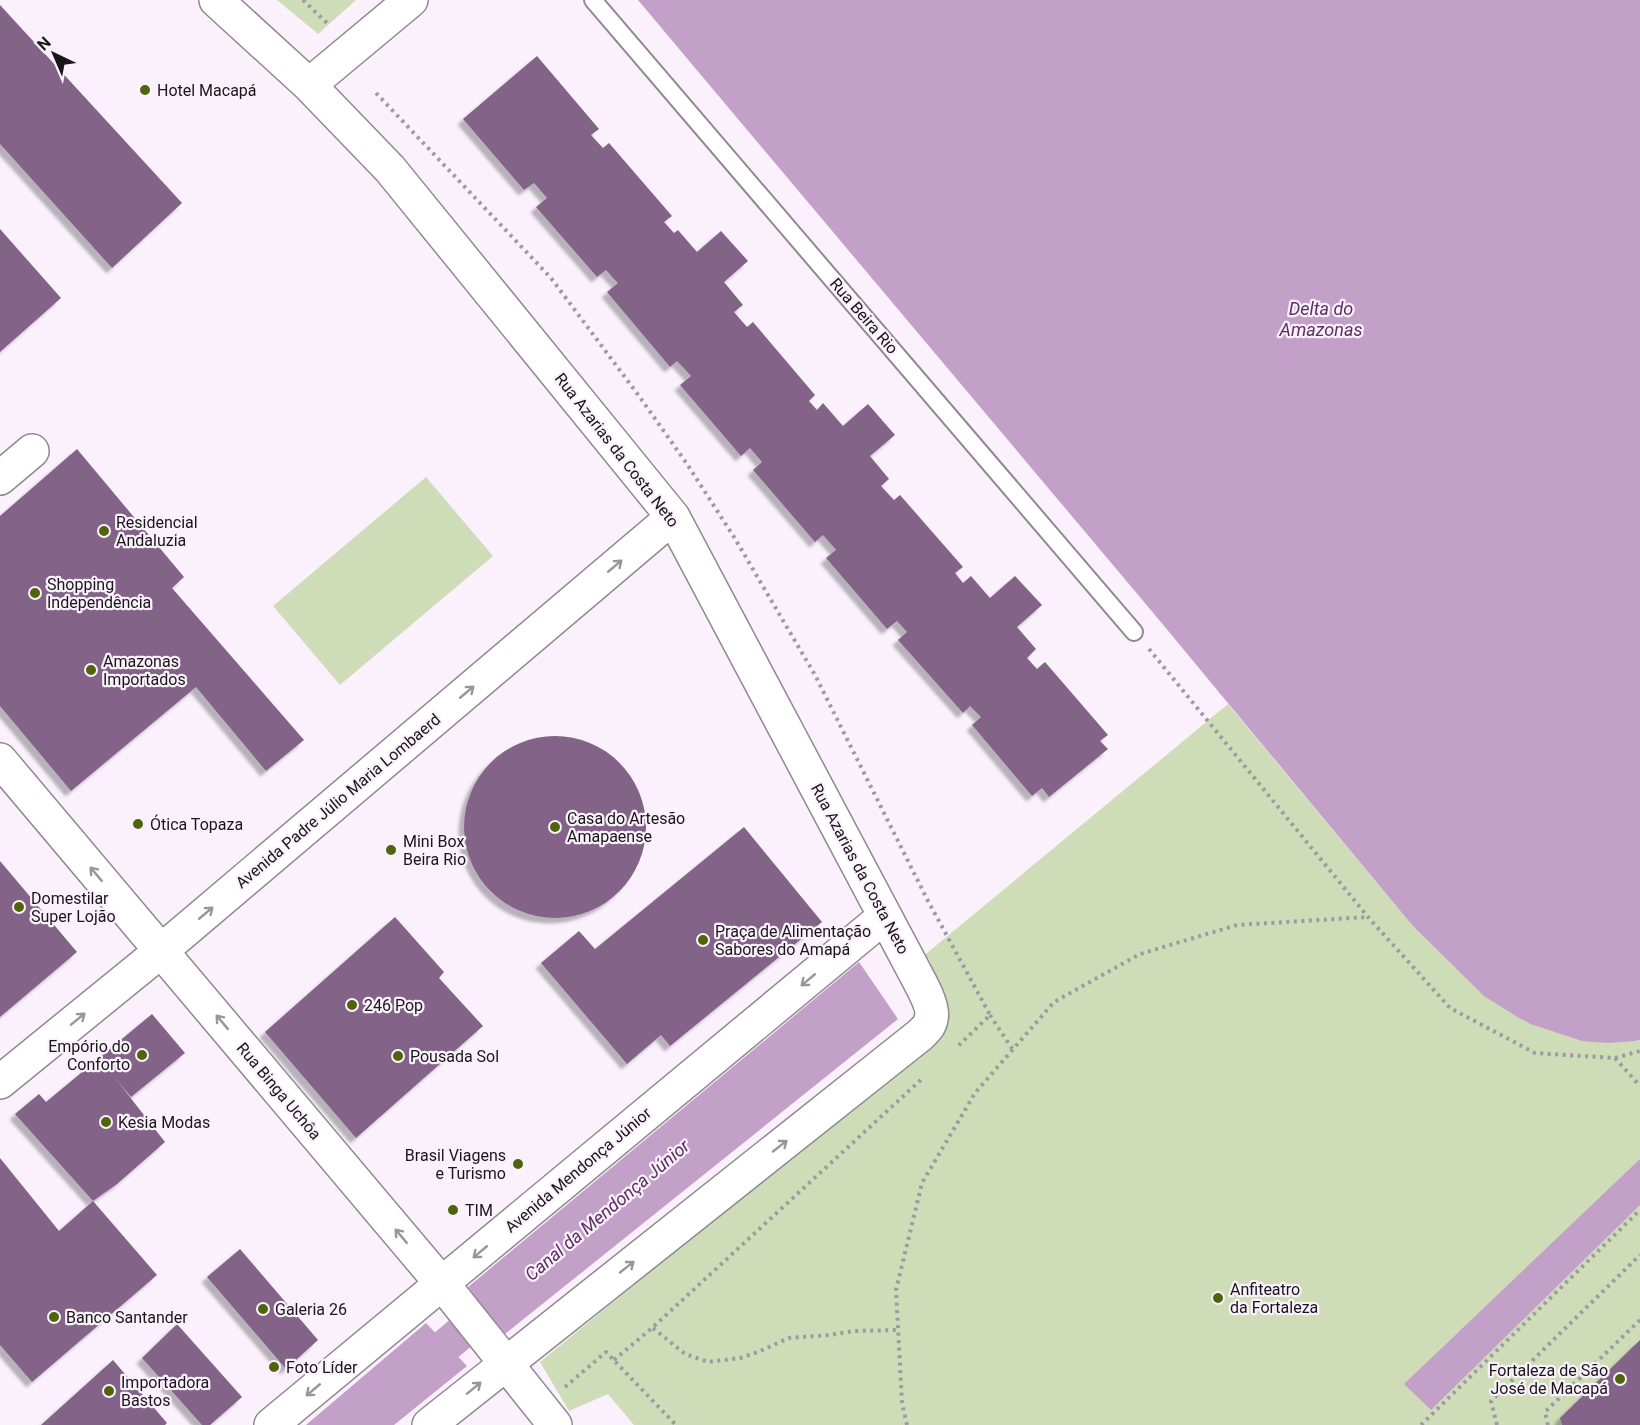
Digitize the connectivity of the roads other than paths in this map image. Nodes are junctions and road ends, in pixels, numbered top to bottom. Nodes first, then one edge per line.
1 (216, 0) edge
2 (411, 0) edge
3 (593, 0) edge
4 (309, 86) junction
5 (32, 450) dead end
6 (0, 478) edge
7 (673, 517) junction
8 (1134, 632) road end
9 (0, 760) edge
10 (885, 916) junction
11 (161, 951) junction
12 (0, 1082) edge
13 (447, 1290) junction
14 (500, 1355) junction
15 (549, 1416) edge
16 (271, 1425) edge
17 (429, 1425) edge

1 - 4 street, Rua Azarias da Costa Neto
2 - 4 street
3 - 8 lane, Rua Beira Rio
4 - 7 street, Rua Azarias da Costa Neto
5 - 6 street
7 - 10 street, Rua Azarias da Costa Neto
11 -> 7 street, Avenida Padre Júlio Maria Lombaerd
11 -> 9 street, Rua Binga Uchôa
10 -> 13 street, Avenida Mendonça Júnior
14 -> 10 street, Rua Azarias da Costa Neto
12 -> 11 street, Avenida Padre Júlio Maria Lombaerd
13 -> 11 street, Rua Binga Uchôa
13 - 14 street, Rua Binga Uchôa
13 -> 16 street, Avenida Mendonça Júnior
14 - 15 street, Rua Binga Uchôa
17 -> 14 street

